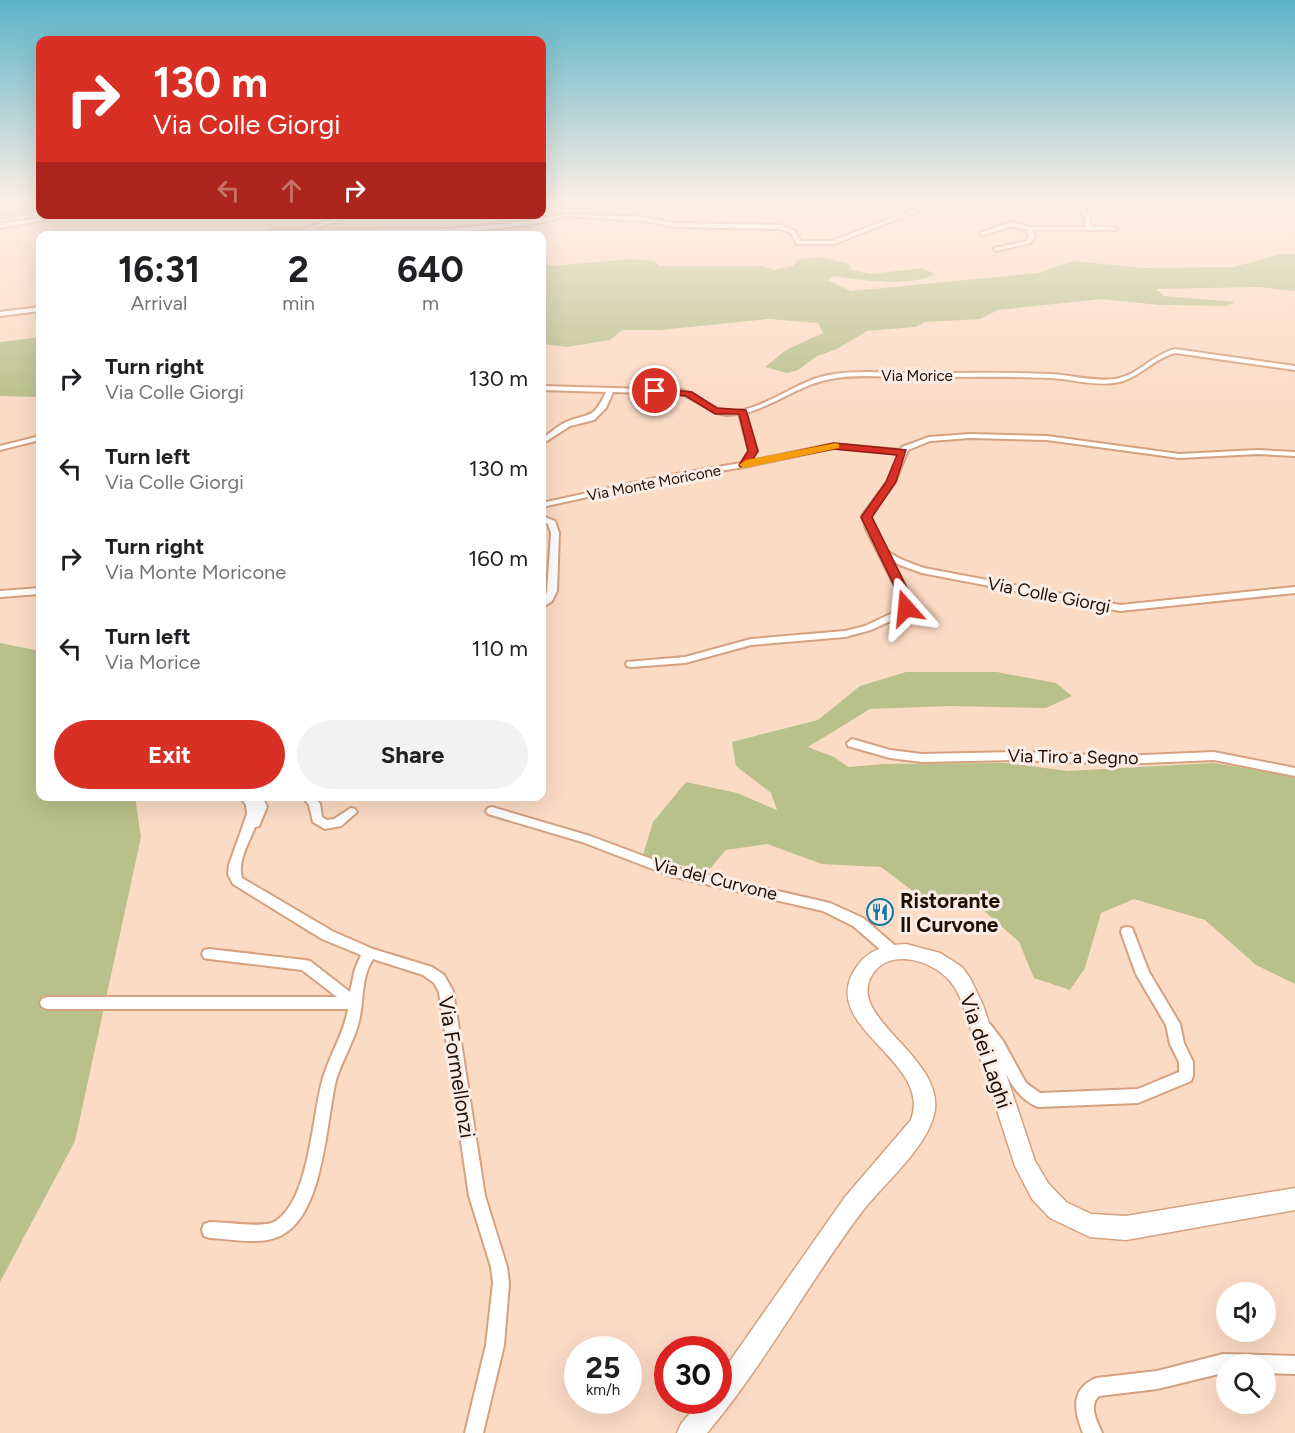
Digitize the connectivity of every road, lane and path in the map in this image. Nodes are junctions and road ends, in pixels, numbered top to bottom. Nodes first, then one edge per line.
1 (36, 310) edge
2 (0, 314) edge
3 (1295, 368) edge
4 (546, 388) edge
5 (610, 389) junction
6 (742, 412) junction
7 (36, 439) edge
8 (546, 439) edge
9 (0, 448) edge
10 (903, 452) junction
11 (1295, 454) edge
12 (744, 465) junction
13 (546, 504) edge
14 (546, 520) edge
15 (881, 549) junction
16 (36, 591) edge
17 (1295, 591) edge
18 (0, 594) edge
19 (546, 602) edge
20 (631, 664) dead end
21 (852, 743) dead end
22 (1295, 772) edge
23 (249, 801) edge
24 (257, 801) edge
25 (312, 801) edge
26 (492, 811) dead end
27 (351, 812) dead end
28 (251, 827) junction
29 (1126, 932) dead end
30 (370, 953) junction
31 (894, 953) junction
32 (209, 954) dead end
33 (47, 1003) dead end
34 (356, 1003) junction
35 (979, 1024) junction
36 (1295, 1198) edge
37 (210, 1230) dead end
38 (1295, 1365) edge
39 (732, 1381) edge
40 (706, 1414) edge
41 (474, 1433) edge
42 (690, 1433) edge
43 (1093, 1433) edge

1 - 2 street
3 - 6 street, Via Morice
4 - 5 street, Via Morice
5 - 6 street, Via Morice
5 - 8 street
6 - 12 street, Via Monte Moricone
7 - 9 street
10 - 11 street
10 - 12 street
10 - 15 street
12 - 13 street, Via Monte Moricone
14 - 19 street
15 - 17 street, Via Colle Giorgi
15 - 20 street
16 - 18 street
21 - 22 street, Via Tiro a Segno
23 - 28 street, Via Formellonzi
24 - 28 street
25 - 27 street
26 - 31 street, Via del Curvone
28 - 30 street, Via Formellonzi
29 - 35 street
30 - 34 street
30 - 41 street, Via Formellonzi
31 - 35 main road, Via dei Laghi
31 - 39 main road, Via dei Laghi
32 - 34 street
33 - 34 street
34 - 37 street
35 - 36 main road, Via dei Laghi
38 - 43 street
40 - 42 main road, Via dei Laghi

